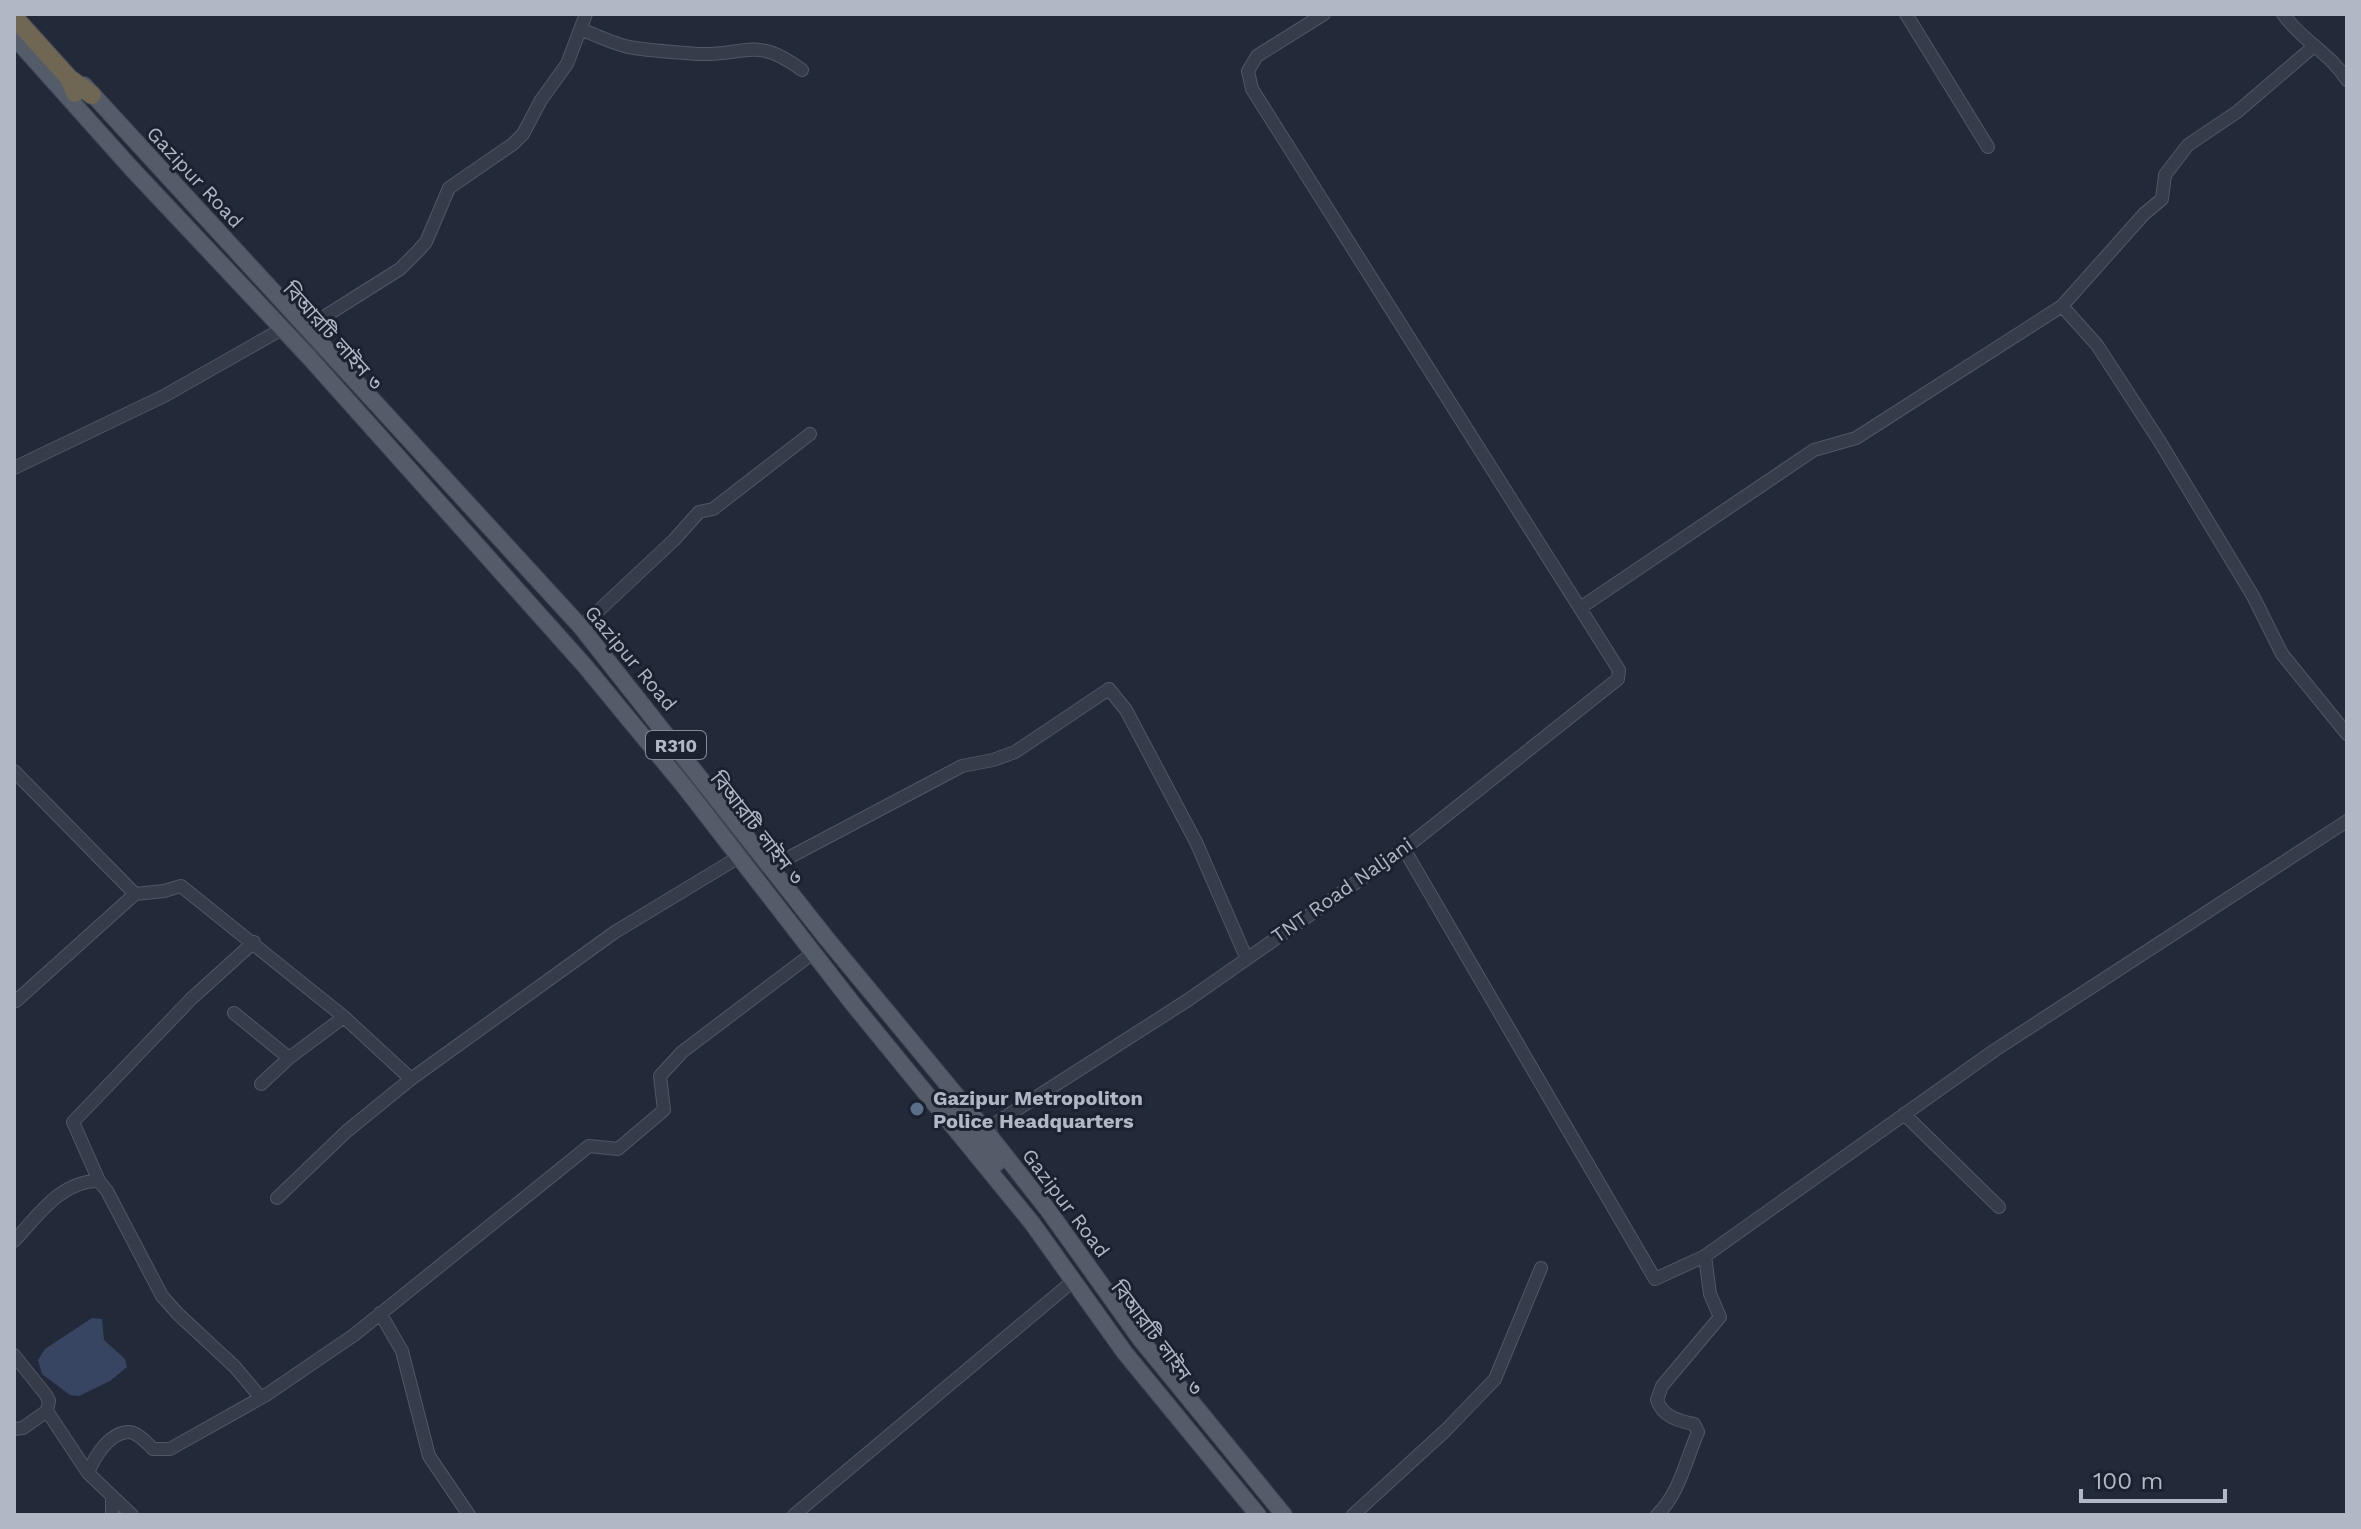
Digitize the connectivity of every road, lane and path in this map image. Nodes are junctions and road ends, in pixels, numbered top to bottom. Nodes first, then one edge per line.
1 (23, 14) edge
2 (586, 14) edge
3 (1324, 14) edge
4 (1906, 14) edge
5 (2283, 14) edge
6 (14, 17) edge
7 (14, 28) edge
8 (582, 30) junction
9 (14, 37) edge
10 (2313, 47) junction
11 (802, 70) dead end
12 (2347, 80) edge
13 (79, 89) junction
14 (1988, 147) dead end
15 (2062, 306) junction
16 (308, 327) junction
17 (282, 329) junction
18 (810, 434) dead end
19 (14, 468) edge
20 (1580, 608) junction
21 (581, 627) junction
22 (2347, 734) edge
23 (14, 771) edge
24 (2347, 821) edge
25 (1404, 849) junction
26 (739, 857) junction
27 (771, 867) junction
28 (135, 894) junction
29 (254, 942) junction
30 (813, 953) junction
31 (1246, 957) junction
32 (16, 1001) dead end
33 (234, 1013) dead end
34 (344, 1017) junction
35 (289, 1058) junction
36 (411, 1079) junction
37 (261, 1084) dead end
38 (1904, 1114) junction
39 (985, 1130) junction
40 (99, 1181) junction
41 (277, 1198) dead end
42 (1999, 1207) dead end
43 (14, 1241) edge
44 (1705, 1256) junction
45 (1541, 1268) dead end
46 (1073, 1281) junction
47 (380, 1313) junction
48 (14, 1355) edge
49 (261, 1398) junction
50 (47, 1411) junction
51 (14, 1429) edge
52 (88, 1473) junction
53 (112, 1498) junction
54 (112, 1515) edge
55 (132, 1515) edge
56 (469, 1515) edge
57 (794, 1515) edge
58 (1258, 1515) edge
59 (1271, 1515) edge
60 (1284, 1515) edge
61 (1353, 1515) edge
62 (1657, 1515) edge

1 - 13 main road, Gazipur Road / R310
2 - 8 street
3 - 20 street
4 - 14 street
5 - 10 street
6 - 13 highway, বিআরটি লাইন ৩
7 - 13 highway, বিআরটি লাইন ৩
8 - 11 street
8 - 16 street
9 - 17 main road, Gazipur Road / R310
10 - 12 street
10 - 15 street
13 - 16 main road, Gazipur Road / R310
13 - 59 main road, বিআরটি লাইন ৩
15 - 20 street
15 - 22 street
16 - 21 main road, Gazipur Road / R310
17 - 19 street
17 - 26 main road, Gazipur Road / R310
18 - 21 street
20 - 25 street, TNT Road Naljani
21 - 27 main road, Gazipur Road / R310
23 - 28 street
24 - 38 street
25 - 31 street, TNT Road Naljani
25 - 44 street
26 - 30 main road, Gazipur Road / R310
26 - 36 street
27 - 31 street
27 - 39 main road, Gazipur Road / R310
28 - 29 street
28 - 32 street
29 - 34 street
29 - 40 street
30 - 46 main road, Gazipur Road / R310
30 - 47 street
31 - 39 street, TNT Road Naljani
33 - 35 street
34 - 35 street
34 - 36 street
35 - 37 street
36 - 41 street
38 - 42 street
38 - 44 street
39 - 60 main road, Gazipur Road / R310
40 - 43 street
40 - 49 street
44 - 62 street
45 - 61 street
46 - 57 street
46 - 58 main road, Gazipur Road / R310
47 - 49 street
47 - 56 street
48 - 50 street
49 - 52 street
50 - 51 street
50 - 52 street
52 - 53 street
53 - 54 street
53 - 55 street

